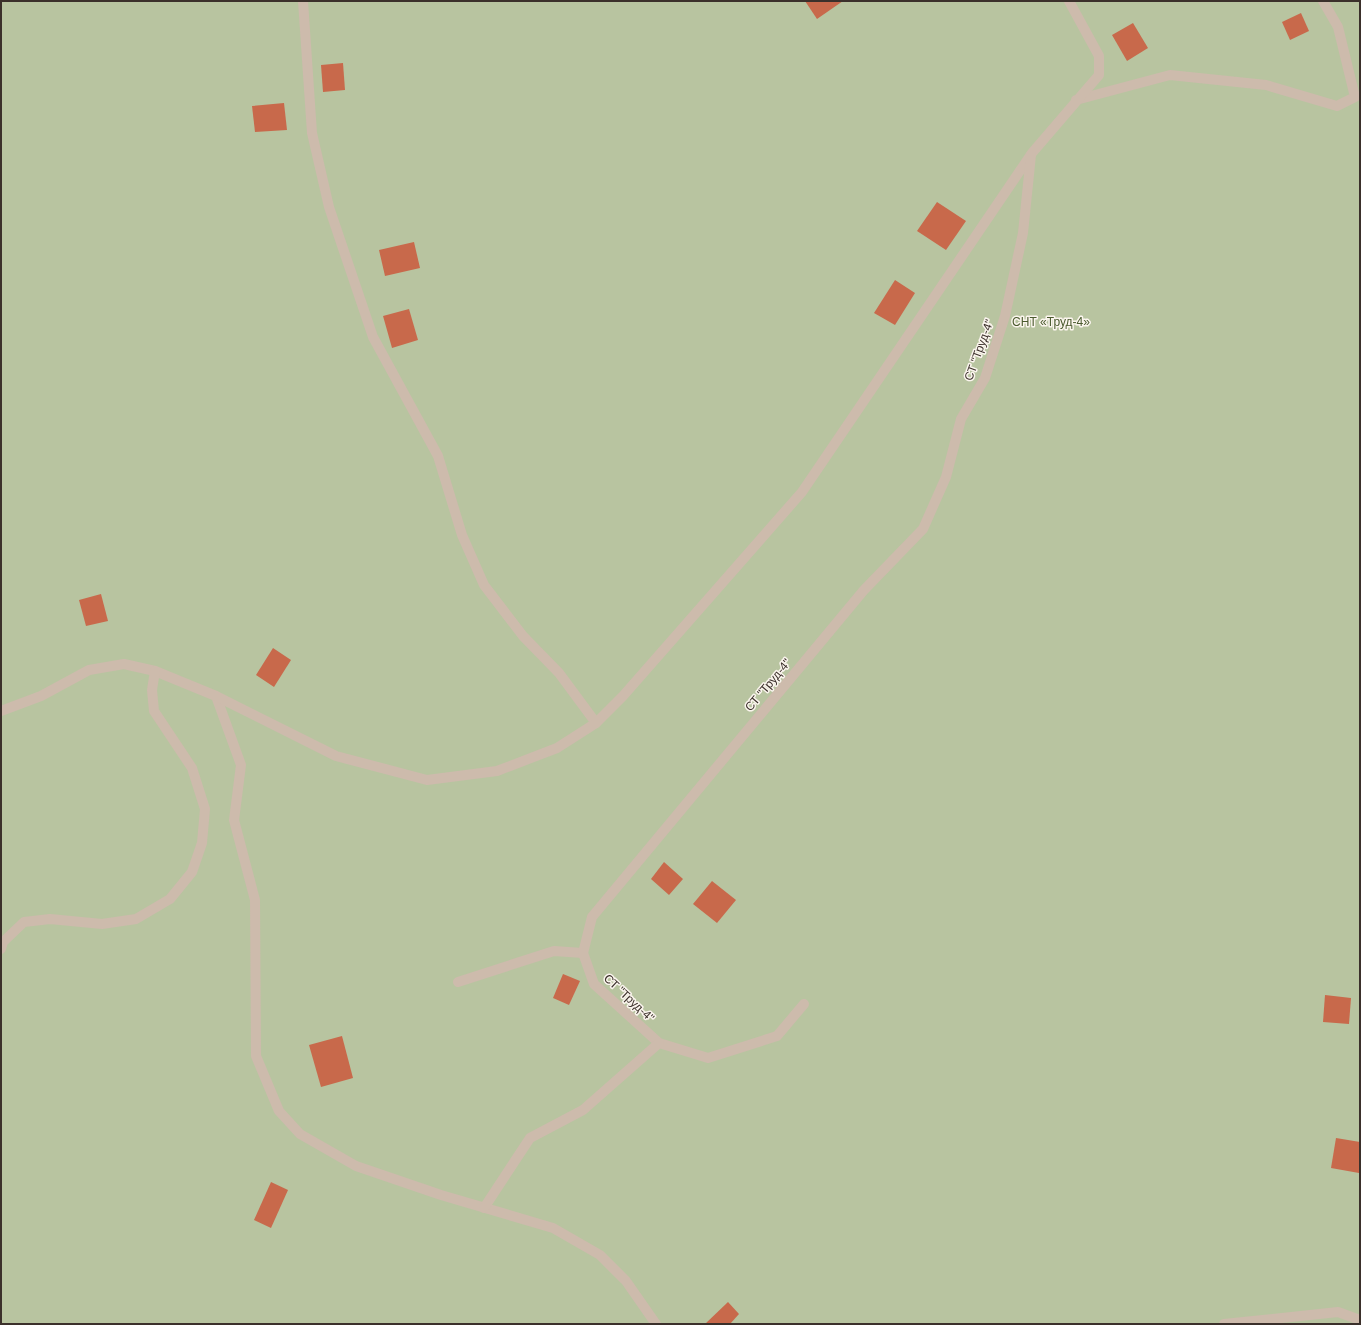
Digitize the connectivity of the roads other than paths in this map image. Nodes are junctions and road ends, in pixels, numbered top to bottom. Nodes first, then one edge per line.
1 (303, 1) edge
2 (1069, 1) edge
3 (1324, 1) edge
4 (1076, 100) junction
5 (1032, 153) junction
6 (156, 671) junction
7 (216, 696) junction
8 (1, 711) edge
9 (596, 722) junction
10 (1, 949) edge
11 (583, 953) junction
12 (458, 982) dead end
13 (804, 1004) dead end
14 (659, 1043) junction
15 (484, 1208) junction
16 (1360, 1320) edge
17 (656, 1324) edge
18 (1224, 1324) edge

1 - 9 street
2 - 4 street
3 - 4 street
4 - 5 street
5 - 9 street
5 - 11 street, СТ "Труд-4"
6 - 7 street
6 - 8 street
6 - 10 street
7 - 9 street
7 - 15 street
11 - 12 street
11 - 14 street, СТ "Труд-4"
13 - 14 street, СТ "Труд-4"
14 - 15 street
15 - 17 street
16 - 18 street

